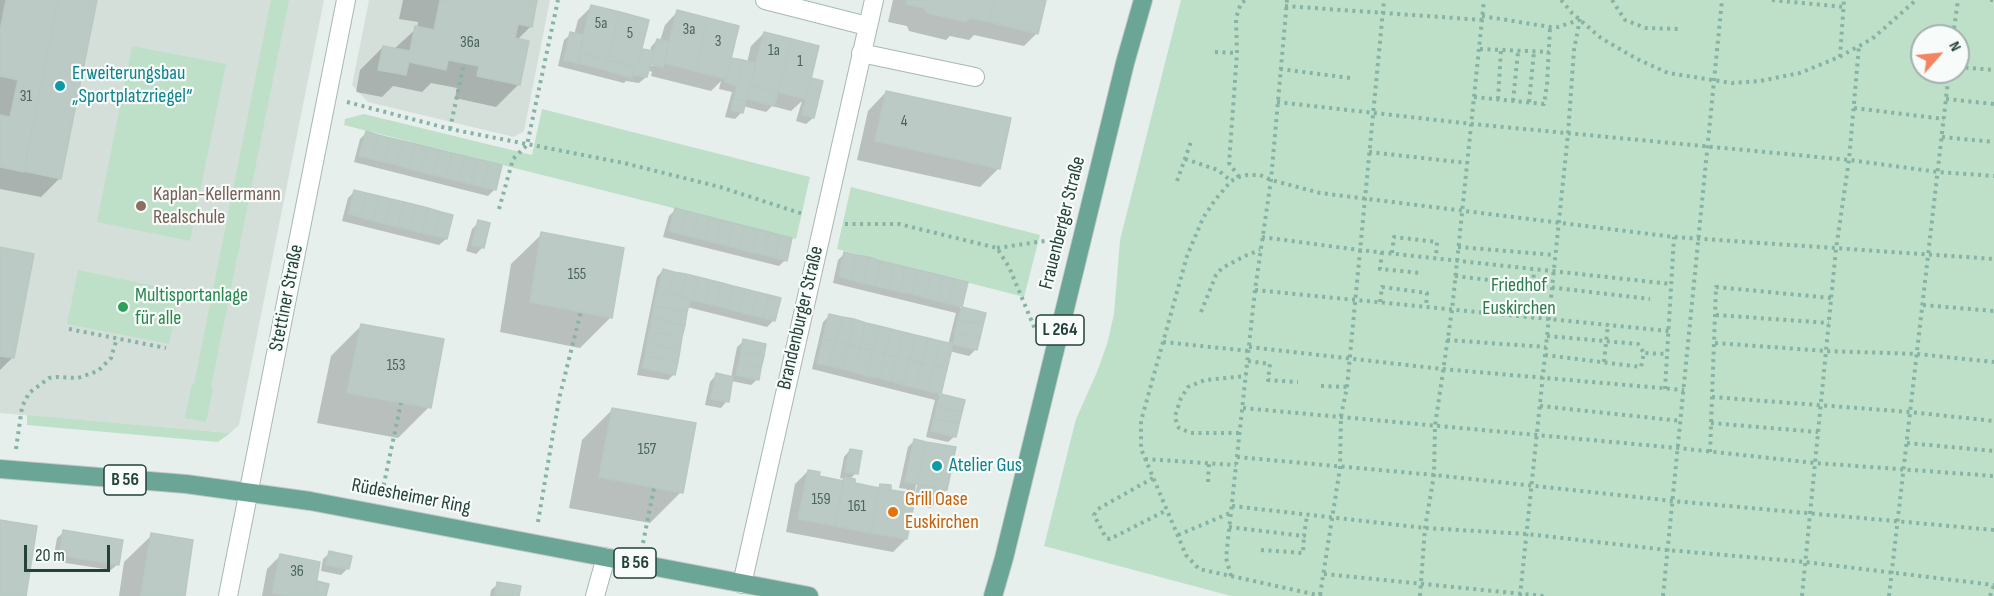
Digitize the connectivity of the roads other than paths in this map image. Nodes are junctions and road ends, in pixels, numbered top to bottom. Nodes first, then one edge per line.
1 (346, 0) edge
2 (765, 0) edge
3 (874, 0) edge
4 (1143, 0) edge
5 (867, 26) junction
6 (861, 53) junction
7 (975, 77) dead end
8 (6, 470) edge
9 (250, 492) junction
10 (606, 557) junction
11 (742, 584) junction
12 (228, 596) edge
13 (595, 596) edge
14 (809, 596) edge
15 (993, 596) edge

1 - 9 street, Stettiner Straße
2 - 5 street
3 - 5 street, Brandenburger Straße
4 - 15 main road, Frauenberger Straße / L 264
5 - 6 street, Brandenburger Straße
6 - 7 street
6 - 11 street, Brandenburger Straße
8 - 9 main road, Rüdesheimer Ring / B 56
9 - 10 main road, Rüdesheimer Ring / B 56
9 - 12 street, Stettiner Straße
10 - 11 main road, Rüdesheimer Ring / B 56
10 - 13 street
11 - 14 main road, Rüdesheimer Ring / B 56

